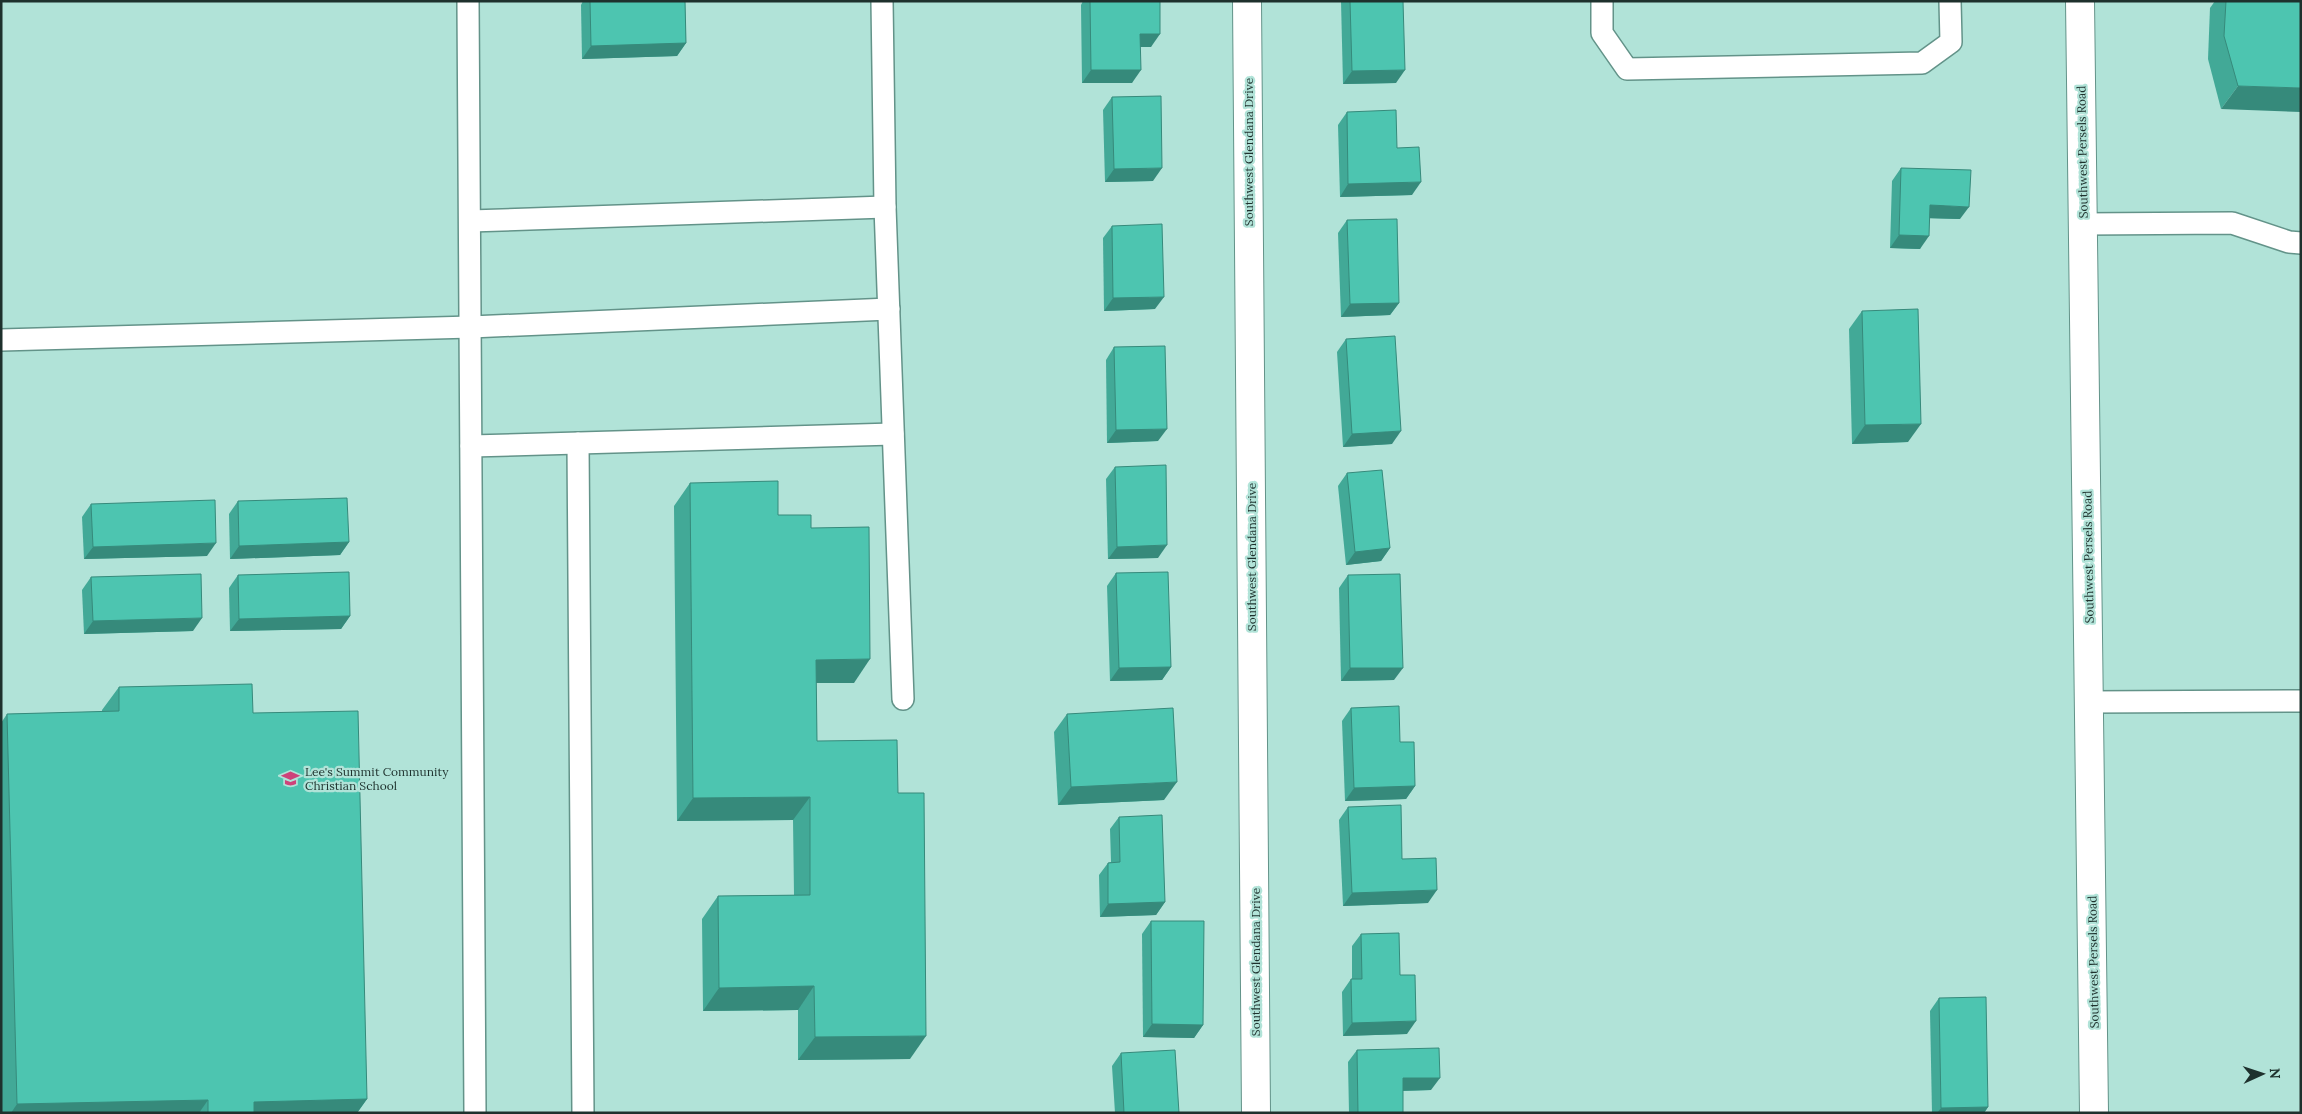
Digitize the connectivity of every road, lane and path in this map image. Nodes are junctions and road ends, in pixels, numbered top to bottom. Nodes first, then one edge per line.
1 (468, 1) edge
2 (882, 1) edge
3 (1246, 1) edge
4 (1602, 1) edge
5 (1950, 1) edge
6 (2080, 1) edge
7 (885, 207) junction
8 (470, 221) junction
9 (2084, 224) junction
10 (2301, 243) edge
11 (889, 309) junction
12 (470, 328) junction
13 (1, 340) edge
14 (893, 434) junction
15 (578, 443) junction
16 (471, 446) junction
17 (903, 699) dead end
18 (2301, 701) edge
19 (2090, 702) junction
20 (475, 1113) edge
21 (583, 1113) edge
22 (1256, 1113) edge
23 (2094, 1113) edge

1 - 8 lane
2 - 7 lane
3 - 22 street, Southwest Glendana Drive
4 - 5 lane
6 - 9 street, Southwest Persels Road
7 - 8 lane
7 - 11 lane
8 - 12 lane
9 - 10 lane
9 - 19 street, Southwest Persels Road
11 - 12 lane
11 - 14 lane
12 - 13 lane
12 - 16 lane
14 - 15 lane
14 - 17 lane
15 - 16 lane
15 - 21 lane
16 - 20 lane
18 - 19 lane
19 - 23 street, Southwest Persels Road

